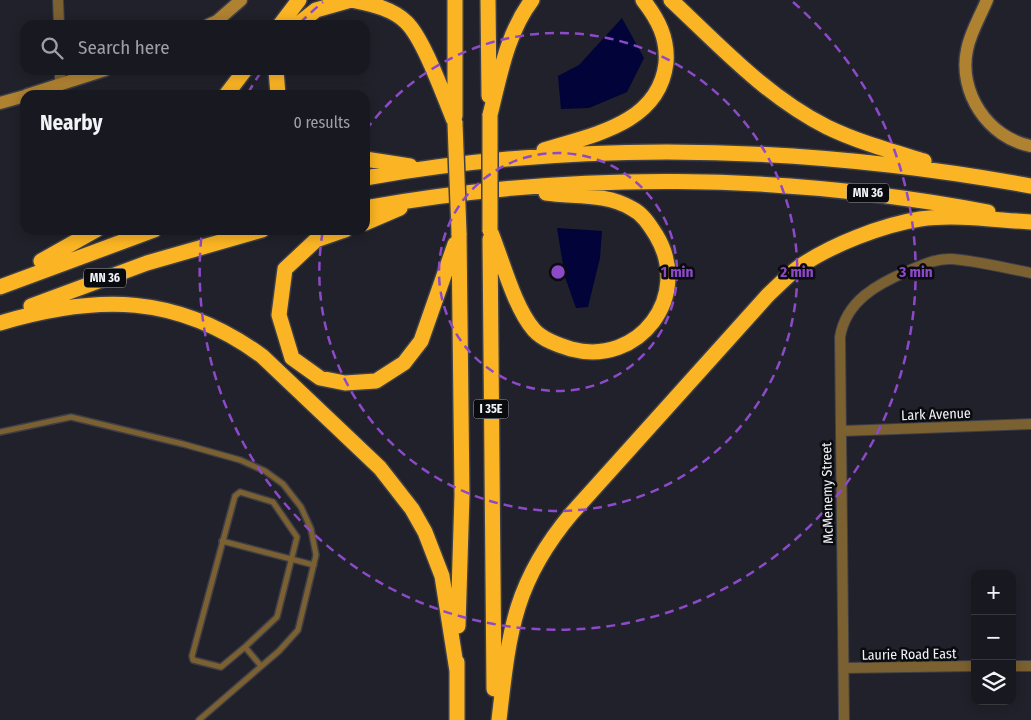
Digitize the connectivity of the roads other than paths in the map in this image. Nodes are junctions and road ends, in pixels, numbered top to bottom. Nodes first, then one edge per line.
1 (58, 0) edge
2 (241, 0) edge
3 (299, 0) edge
4 (352, 0) edge
5 (455, 0) edge
6 (488, 0) edge
7 (532, 0) edge
8 (643, 0) edge
9 (672, 0) edge
10 (987, 0) edge
11 (59, 20) edge
12 (218, 20) edge
13 (284, 20) edge
14 (303, 20) edge
15 (60, 75) edge
16 (90, 75) edge
17 (241, 75) edge
18 (276, 75) edge
19 (60, 85) junction
20 (43, 90) edge
21 (230, 90) edge
22 (278, 90) edge
23 (20, 97) edge
24 (0, 104) edge
25 (490, 115) junction
26 (455, 119) junction
27 (1031, 146) edge
28 (519, 157) junction
29 (370, 160) edge
30 (422, 168) junction
31 (971, 176) junction
32 (370, 177) edge
33 (1031, 186) edge
34 (510, 189) junction
35 (421, 199) junction
36 (370, 207) edge
37 (370, 221) edge
38 (1031, 222) edge
39 (490, 234) junction
40 (87, 235) edge
41 (139, 235) edge
42 (245, 235) edge
43 (330, 235) edge
44 (458, 237) junction
45 (1031, 273) edge
46 (0, 281) edge
47 (0, 287) edge
48 (0, 318) edge
49 (0, 323) edge
50 (1031, 424) edge
51 (842, 431) junction
52 (0, 432) edge
53 (222, 540) junction
54 (292, 560) junction
55 (314, 565) junction
56 (245, 647) junction
57 (261, 666) junction
58 (971, 666) edge
59 (1016, 666) edge
60 (1031, 666) edge
61 (844, 668) junction
62 (457, 671) junction
63 (200, 720) edge
64 (457, 720) edge
65 (494, 720) edge
66 (499, 720) edge
67 (844, 720) edge

1 - 11 street
2 - 12 street
3 - 13 highway
4 - 14 highway
4 - 26 highway
5 - 26 highway, I 35E
6 - 25 highway, I 35E
7 - 25 highway
8 - 28 highway
9 - 31 highway
10 - 27 street
15 - 19 street
16 - 19 street
17 - 21 highway
18 - 22 highway
19 - 20 street
23 - 24 street
25 - 39 highway, I 35E, bridge
26 - 44 highway, I 35E, bridge
28 - 30 highway, MN 36
28 - 31 highway, MN 36
29 - 30 highway
30 - 32 highway, MN 36
31 - 33 highway, MN 36
34 - 35 highway, MN 36
34 - 38 highway, MN 36
34 - 39 highway
35 - 36 highway, MN 36
35 - 37 highway
38 - 66 highway
39 - 65 highway, I 35E
40 - 46 highway
41 - 47 highway, MN 36
42 - 48 highway, MN 36
43 - 44 highway
44 - 62 highway, I 35E
45 - 51 street, McMenemy Street
49 - 62 highway
50 - 51 street, Lark Avenue
51 - 61 street, McMenemy Street
52 - 55 lane
53 - 54 lane
53 - 54 lane
53 - 56 lane
54 - 55 lane
54 - 56 lane
55 - 57 lane
56 - 57 lane
57 - 63 lane
58 - 61 street, Laurie Road East
59 - 60 street
61 - 67 street, McMenemy Street
62 - 64 highway, I 35E

